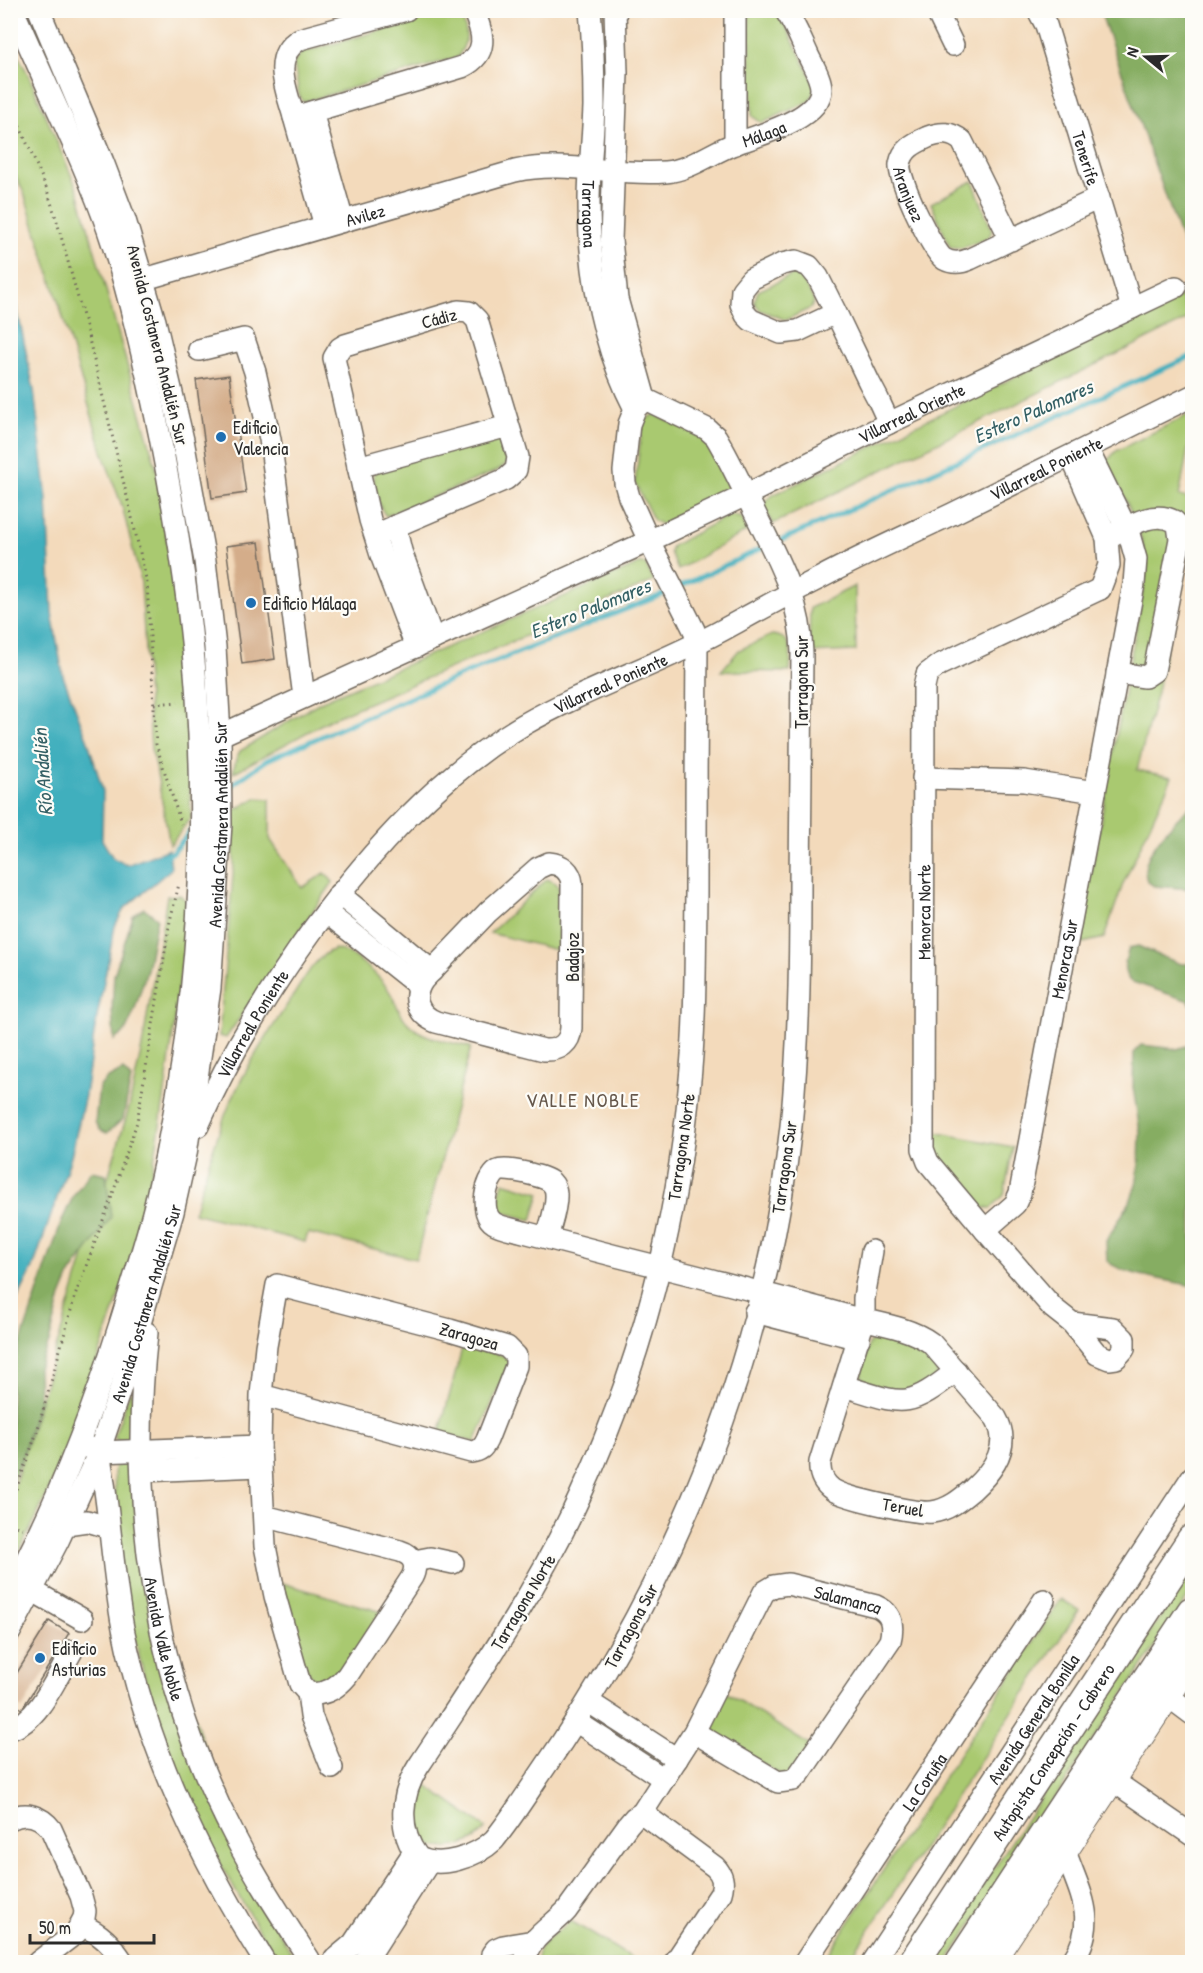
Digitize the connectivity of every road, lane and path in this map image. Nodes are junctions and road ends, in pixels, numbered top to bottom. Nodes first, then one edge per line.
1 (39, 10) edge
2 (406, 10) edge
3 (473, 10) edge
4 (590, 10) edge
5 (615, 10) edge
6 (737, 10) edge
7 (786, 10) edge
8 (936, 10) edge
9 (1038, 10) edge
10 (18, 13) edge
11 (953, 45) dead end
12 (10, 104) edge
13 (303, 115) junction
14 (735, 144) junction
15 (590, 170) junction
16 (613, 171) junction
17 (1099, 198) junction
18 (334, 224) junction
19 (1011, 240) junction
20 (134, 282) junction
21 (1176, 287) dead end
22 (1132, 308) junction
23 (836, 313) dead end
24 (199, 350) dead end
25 (1192, 396) edge
26 (640, 404) junction
27 (889, 423) junction
28 (508, 426) junction
29 (1079, 452) junction
30 (358, 467) junction
31 (746, 495) junction
32 (395, 526) junction
33 (1127, 528) junction
34 (375, 535) junction
35 (1107, 538) junction
36 (649, 541) junction
37 (1100, 589) junction
38 (792, 593) junction
39 (1130, 606) junction
40 (425, 643) junction
41 (697, 644) junction
42 (1117, 673) junction
43 (304, 697) junction
44 (220, 735) junction
45 (199, 744) junction
46 (923, 778) junction
47 (1095, 792) junction
48 (181, 825) dead end
49 (179, 881) dead end
50 (339, 894) junction
51 (327, 912) junction
52 (426, 979) junction
53 (186, 1154) junction
54 (985, 1230) junction
55 (547, 1238) dead end
56 (872, 1251) dead end
57 (661, 1267) junction
58 (151, 1287) junction
59 (758, 1302) junction
60 (1072, 1323) dead end
61 (862, 1330) junction
62 (956, 1371) junction
63 (844, 1386) junction
64 (261, 1395) junction
65 (78, 1444) junction
66 (142, 1450) junction
67 (99, 1452) junction
68 (260, 1456) junction
69 (142, 1471) junction
70 (1192, 1477) edge
71 (10, 1506) edge
72 (264, 1516) junction
73 (66, 1524) junction
74 (108, 1527) junction
75 (1192, 1540) edge
76 (414, 1561) junction
77 (453, 1563) dead end
78 (10, 1590) edge
79 (33, 1592) junction
80 (1044, 1600) dead end
81 (1192, 1612) edge
82 (82, 1619) dead end
83 (10, 1632) edge
84 (72, 1650) dead end
85 (1192, 1659) edge
86 (308, 1693) junction
87 (1168, 1696) junction
88 (589, 1702) junction
89 (1192, 1714) edge
90 (577, 1722) junction
91 (10, 1729) edge
92 (694, 1732) junction
93 (677, 1759) junction
94 (332, 1768) dead end
95 (664, 1779) junction
96 (1112, 1780) junction
97 (642, 1813) junction
98 (10, 1819) edge
99 (1192, 1835) edge
100 (1065, 1851) junction
101 (421, 1857) junction
102 (81, 1926) junction
103 (534, 1941) junction
104 (305, 1961) edge
105 (340, 1961) edge
106 (38, 1962) edge
107 (123, 1962) edge
108 (265, 1962) edge
109 (365, 1962) edge
110 (494, 1962) edge
111 (526, 1962) edge
112 (675, 1962) edge
113 (805, 1962) edge
114 (873, 1962) edge
115 (914, 1962) edge
116 (961, 1962) edge
117 (991, 1962) edge
118 (1072, 1962) edge

1 - 20 street, Avenida Costanera Andalién Sur
2 - 13 street
3 - 13 street
4 - 15 street, Tarragona
5 - 16 street, Tarragona
6 - 14 street, Málaga
7 - 14 street, Málaga
8 - 11 street
9 - 17 street, Tenerife
10 - 20 street, Avenida Costanera Andalién Sur
12 - 48 path
13 - 18 street
14 - 16 street, Avilez
15 - 16 street, Avilez
15 - 18 street, Avilez
15 - 26 street, Tarragona
16 - 26 street, Tarragona
17 - 19 street, Aranjuez
17 - 22 street, Tenerife
18 - 20 street, Avilez
19 - 19 street, Aranjuez
20 - 44 street, Avenida Costanera Andalién Sur
20 - 45 street, Avenida Costanera Andalién Sur
21 - 22 street, Villarreal Oriente
22 - 27 street, Villarreal Oriente
23 - 27 street
24 - 43 street
25 - 29 street, Villarreal Poniente
26 - 31 street, Tarragona Sur
26 - 36 street, Tarragona Norte
27 - 31 street, Villarreal Oriente
28 - 30 street
28 - 30 street, Cádiz
28 - 32 street, Cádiz
29 - 33 street, Menorca Sur
29 - 35 street
29 - 38 street, Villarreal Poniente
30 - 34 street, Cádiz
31 - 36 street, Villarreal Oriente
31 - 38 street, Tarragona Sur
32 - 34 street, Cádiz
32 - 40 street
33 - 35 street
33 - 39 street, Menorca Sur
33 - 42 street
34 - 40 street, Cádiz
35 - 37 street
36 - 40 street, Villarreal Oriente
36 - 41 street, Tarragona Norte
37 - 39 street
37 - 46 street, Menorca Norte
38 - 41 street, Villarreal Poniente
38 - 59 street, Tarragona Sur
39 - 42 street, Menorca Sur
40 - 43 street, Villarreal Oriente
41 - 50 street, Villarreal Poniente
41 - 57 street, Tarragona Norte
42 - 47 street, Menorca Sur
43 - 44 street, Villarreal Oriente
44 - 45 street, Villarreal Oriente
44 - 53 street, Avenida Costanera Andalién Sur
45 - 65 street, Avenida Costanera Andalién Sur
46 - 47 street
46 - 54 street, Menorca Norte
47 - 54 street, Menorca Sur
49 - 71 path
50 - 51 street, Villarreal Poniente
50 - 52 street
51 - 52 street
51 - 53 street, Villarreal Poniente
52 - 52 street, Badajoz
53 - 58 street, Avenida Costanera Andalién Sur
54 - 60 street, Menorca Norte
55 - 57 street, Teruel
56 - 61 street, Teruel
57 - 59 street, Teruel
57 - 101 street, Tarragona Norte
58 - 66 street, Avenida Valle Noble
58 - 67 street, Avenida Costanera Andalién Sur
59 - 61 street, Teruel
59 - 88 street, Tarragona Sur
61 - 62 street, Teruel
61 - 63 street, Teruel
62 - 63 street
62 - 63 street, Teruel
64 - 64 street, Zaragoza
64 - 68 street, Zaragoza
65 - 67 street
65 - 78 street, Avenida Costanera Andalién Sur
66 - 67 street
66 - 68 street
66 - 69 street, Avenida Valle Noble
67 - 73 street, Avenida Costanera Andalién Sur
67 - 74 street, Avenida Valle Noble
68 - 69 street
68 - 72 street, Zaragoza
69 - 104 street, Avenida Valle Noble
70 - 114 street, Avenida General Bonilla
72 - 76 street
72 - 86 street, Zaragoza
73 - 74 street
73 - 79 street, Avenida Costanera Andalién Sur
74 - 108 street, Avenida Valle Noble
75 - 115 highway, Autopista Concepción - Cabrero
76 - 77 street
76 - 86 street
79 - 82 street
79 - 83 street, Avenida Costanera Andalién Sur
80 - 113 street, La Coruña
81 - 116 highway
84 - 91 street
85 - 87 main road
86 - 94 street, Zaragoza
87 - 89 street
87 - 96 main road
88 - 90 street, Tarragona Sur
88 - 93 street
90 - 95 street
90 - 101 street, Tarragona Sur
92 - 92 street, Salamanca
92 - 93 street, Salamanca
93 - 95 street, Salamanca
95 - 97 street, Salamanca
96 - 99 street
96 - 100 main road
97 - 103 street, Salamanca
97 - 112 street
98 - 102 street
100 - 117 main road
100 - 118 street
101 - 105 street
101 - 109 street
102 - 106 street
102 - 107 street
103 - 110 street
103 - 111 street, Salamanca
104 - 105 street, Avenida Valle Noble

